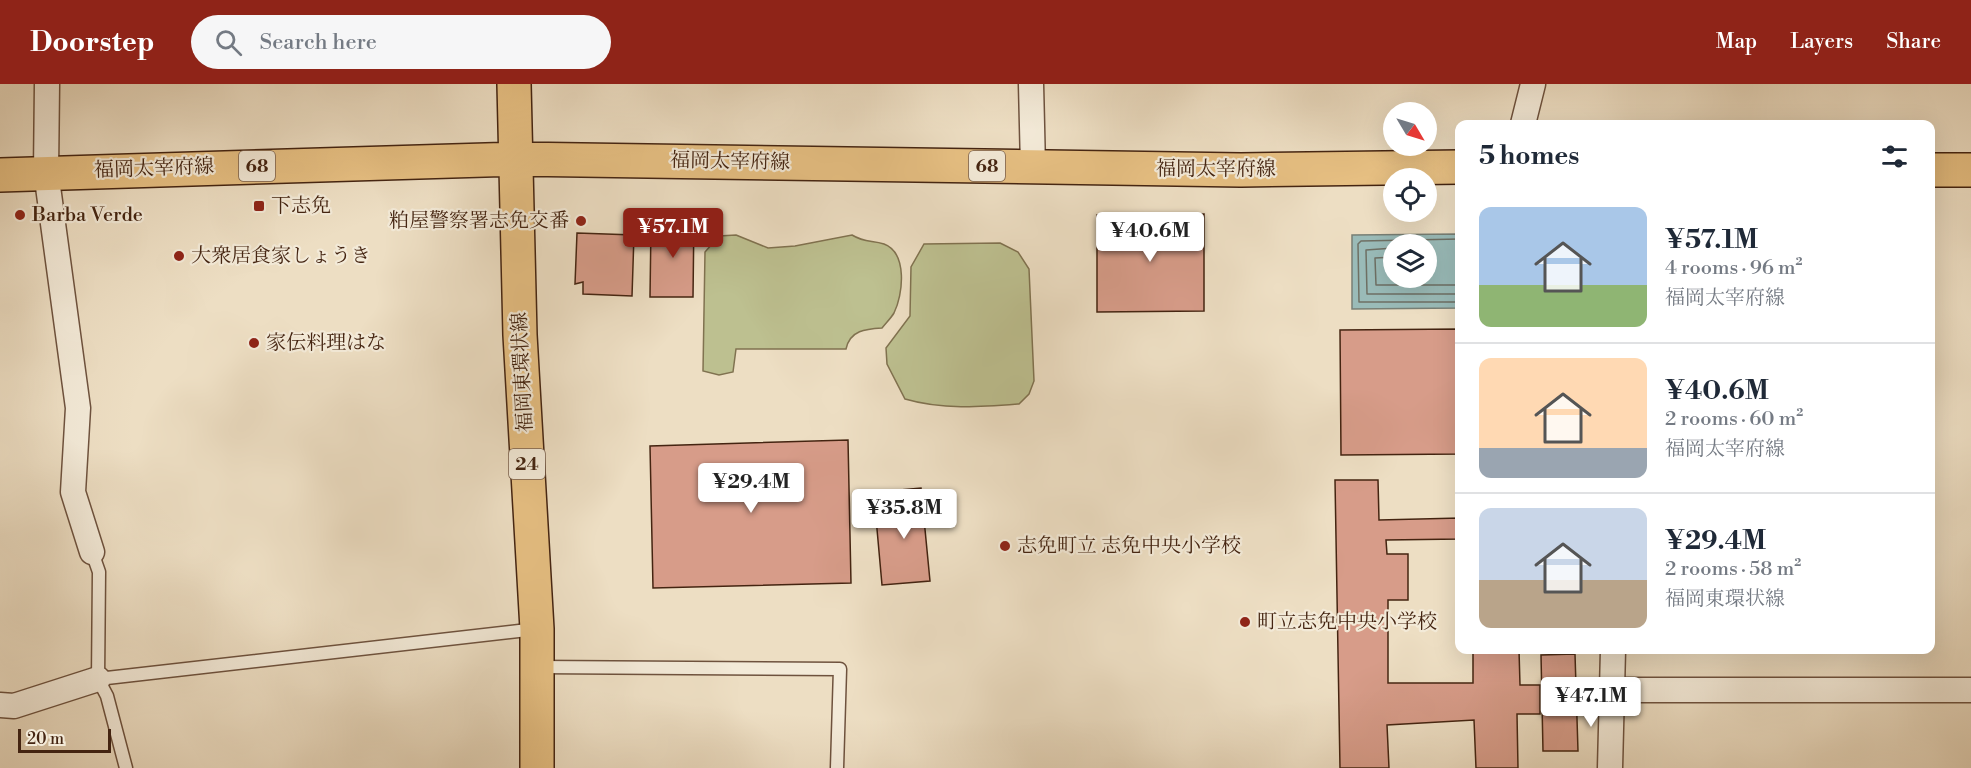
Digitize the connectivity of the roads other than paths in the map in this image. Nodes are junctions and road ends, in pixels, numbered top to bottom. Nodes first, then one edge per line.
1 (47, 84) edge
2 (514, 84) edge
3 (1031, 84) edge
4 (1533, 84) edge
5 (1524, 120) edge
6 (515, 159) junction
7 (1033, 167) junction
8 (1455, 167) edge
9 (1935, 170) edge
10 (1971, 170) edge
11 (46, 172) junction
12 (0, 175) edge
13 (92, 552) joint
14 (537, 629) junction
15 (1613, 654) edge
16 (537, 667) junction
17 (98, 679) junction
18 (1613, 690) junction
19 (1971, 690) edge
20 (0, 705) edge
21 (126, 768) edge
22 (537, 768) edge
23 (837, 768) edge
24 (1610, 768) edge

1 - 11 street
2 - 6 main road, 福岡東環状線 / 24
3 - 7 street
4 - 5 street
6 - 7 main road, 福岡太宰府線 / 68
6 - 11 main road, 福岡太宰府線 / 68
6 - 14 main road, 福岡東環状線 / 24
7 - 8 main road, 福岡太宰府線 / 68
9 - 10 main road
11 - 12 main road, 福岡太宰府線 / 68
11 - 13 street
13 - 17 lane
14 - 16 main road, 福岡東環状線 / 24
14 - 17 lane
15 - 18 street
16 - 22 main road, 福岡東環状線 / 24
16 - 23 lane
17 - 20 street
17 - 21 lane
18 - 19 street
18 - 24 street

